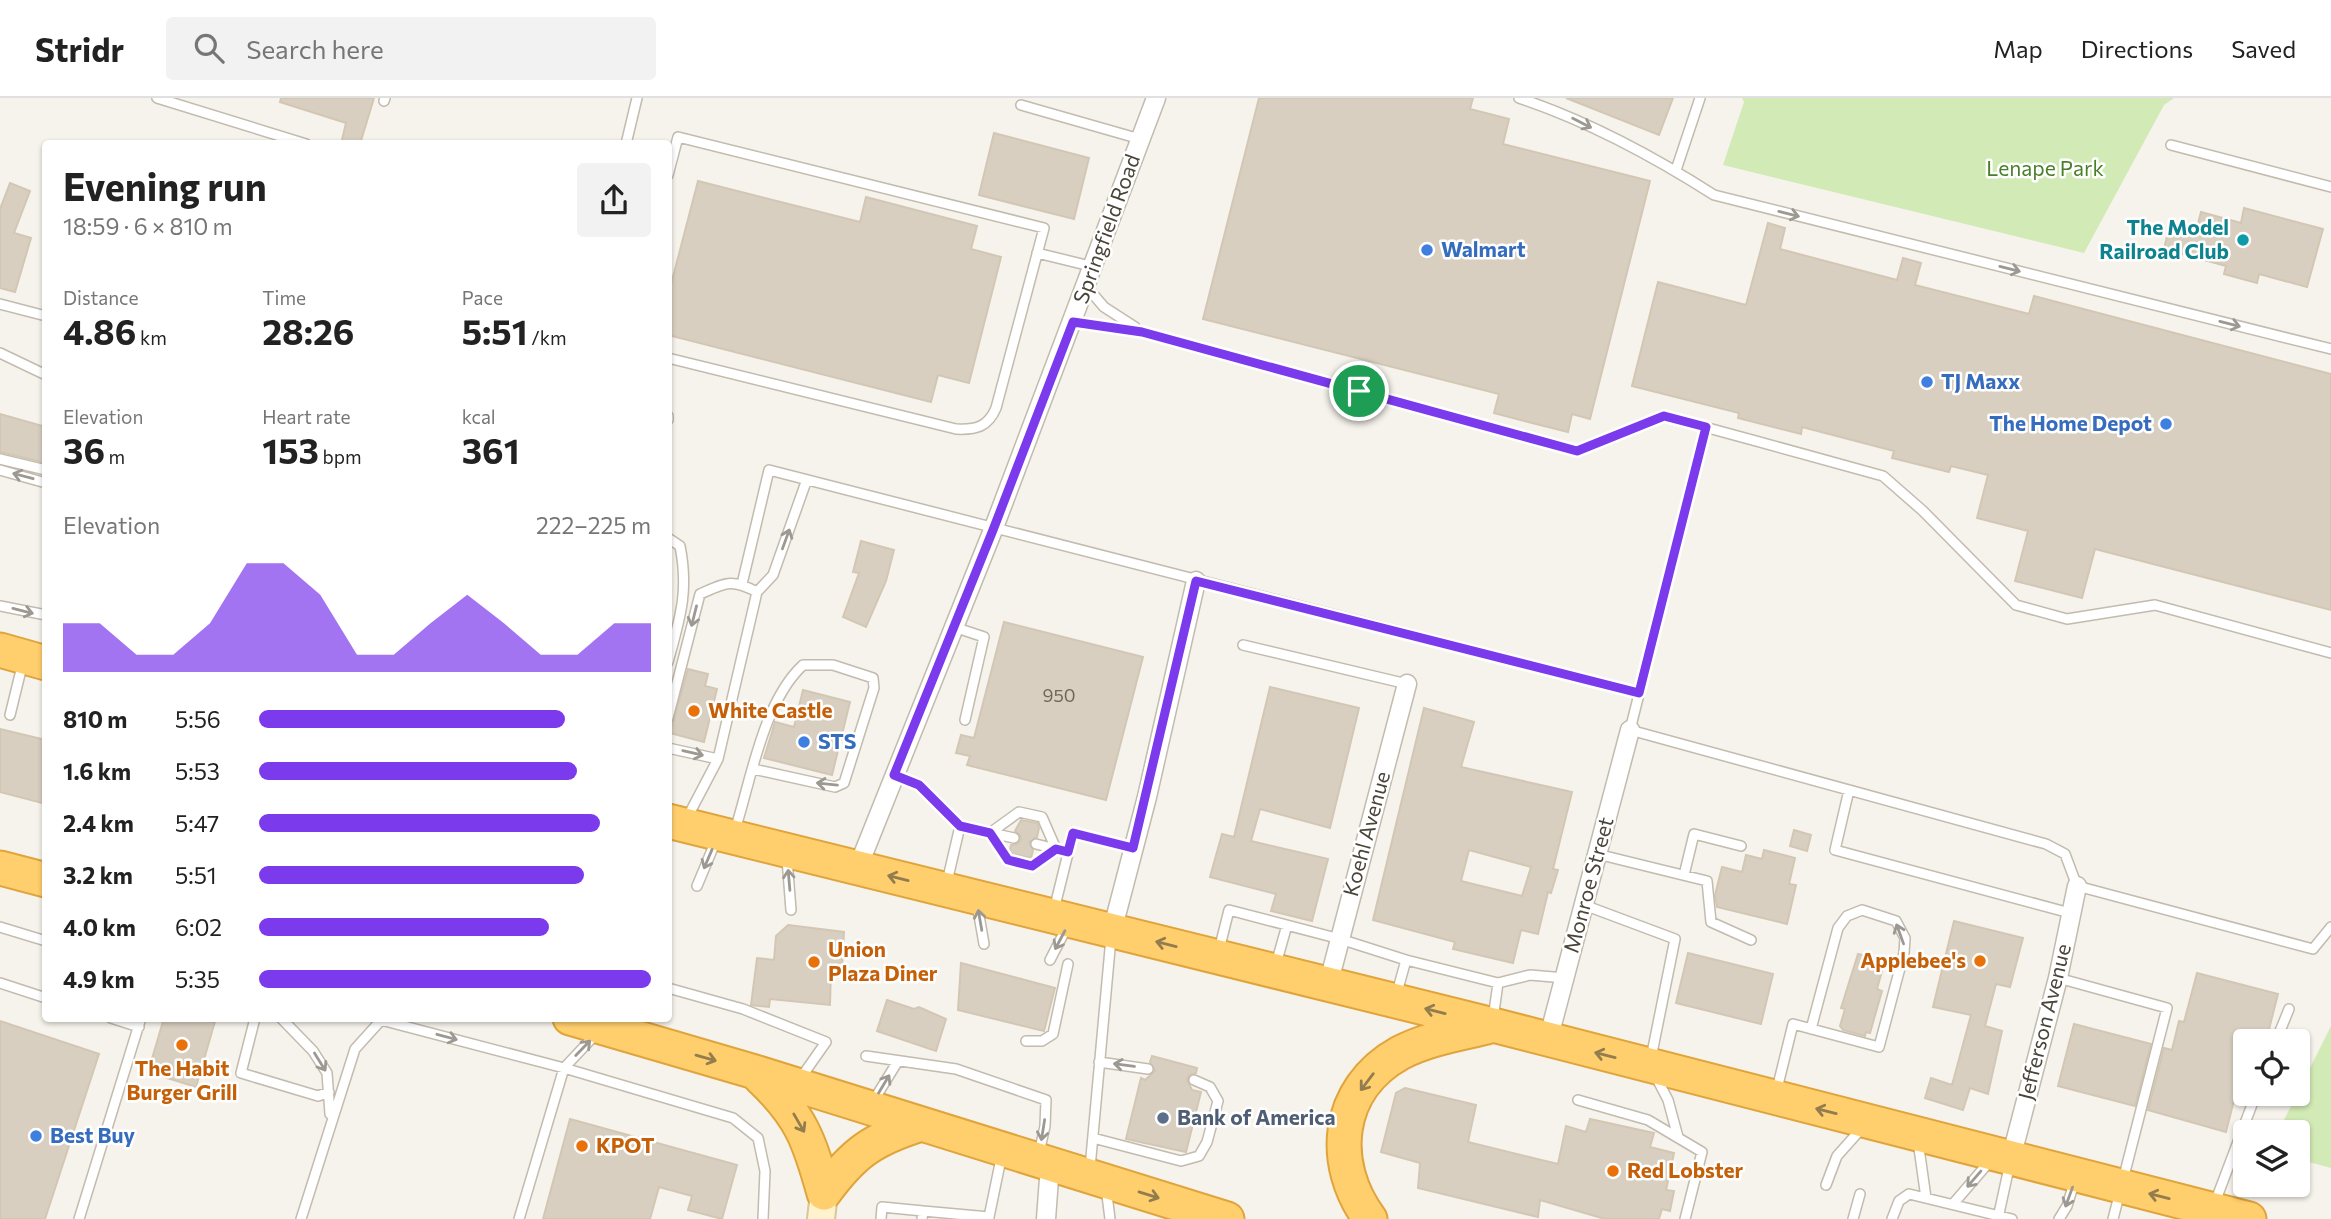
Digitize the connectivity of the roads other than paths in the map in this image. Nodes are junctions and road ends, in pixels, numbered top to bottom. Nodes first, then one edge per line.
1 (157, 98) edge
2 (637, 98) edge
3 (1156, 98) edge
4 (1519, 98) edge
5 (1700, 98) edge
6 (1021, 105) dead end
7 (1140, 139) junction
8 (293, 140) edge
9 (627, 140) edge
10 (2171, 145) dead end
11 (672, 160) edge
12 (1676, 170) junction
13 (2331, 187) edge
14 (1037, 253) junction
15 (1094, 267) junction
16 (1086, 286) junction
17 (0, 304) edge
18 (42, 315) edge
19 (1073, 322) junction
20 (1142, 332) junction
21 (2331, 349) edge
22 (0, 353) edge
23 (672, 359) edge
24 (42, 372) edge
25 (1706, 427) junction
26 (0, 458) edge
27 (42, 469) edge
28 (0, 470) edge
29 (42, 481) edge
30 (806, 482) junction
31 (993, 530) junction
32 (672, 541) edge
33 (1196, 581) junction
34 (742, 584) junction
35 (757, 592) junction
36 (0, 606) edge
37 (42, 614) edge
38 (954, 627) junction
39 (672, 644) edge
40 (1243, 645) dead end
41 (2331, 653) edge
42 (23, 657) edge
43 (1407, 684) joint
44 (1639, 693) junction
45 (672, 702) edge
46 (9, 715) dead end
47 (965, 720) dead end
48 (1630, 730) junction
49 (672, 749) edge
50 (718, 759) junction
51 (753, 769) junction
52 (894, 775) junction
53 (1849, 790) junction
54 (676, 822) edge
55 (960, 826) junction
56 (990, 833) junction
57 (726, 835) junction
58 (1014, 838) dead end
59 (1035, 844) dead end
60 (1741, 846) dead end
61 (1133, 848) junction
62 (1056, 849) junction
63 (786, 850) junction
64 (1068, 852) junction
65 (1597, 854) junction
66 (858, 867) junction
67 (0, 868) edge
68 (1684, 875) junction
69 (41, 877) edge
70 (697, 886) dead end
71 (2077, 886) junction
72 (961, 893) junction
73 (1584, 905) junction
74 (792, 909) dead end
75 (2070, 913) junction
76 (1062, 918) junction
77 (1287, 925) junction
78 (0, 927) edge
79 (2331, 927) edge
80 (1112, 931) junction
81 (1340, 939) junction
82 (42, 940) edge
83 (1751, 940) dead end
84 (984, 944) dead end
85 (1217, 957) junction
86 (1050, 960) dead end
87 (1406, 960) junction
88 (1068, 964) dead end
89 (1275, 971) junction
90 (1565, 978) junction
91 (2058, 978) junction
92 (0, 983) edge
93 (1498, 983) junction
94 (1328, 985) junction
95 (672, 989) edge
96 (42, 997) edge
97 (1394, 1001) junction
98 (2289, 1009) dead end
99 (254, 1022) edge
100 (285, 1022) edge
101 (379, 1022) edge
102 (393, 1022) edge
103 (140, 1023) edge
104 (601, 1023) edge
105 (1493, 1026) junction
106 (1811, 1029) junction
107 (2281, 1029) edge
108 (1548, 1040) junction
109 (1026, 1041) dead end
110 (866, 1056) dead end
111 (898, 1061) junction
112 (1099, 1062) junction
113 (1650, 1066) junction
114 (564, 1068) junction
115 (1148, 1069) dead end
116 (755, 1072) junction
117 (1194, 1080) dead end
118 (796, 1085) junction
119 (329, 1092) junction
120 (1775, 1098) junction
121 (1578, 1100) dead end
122 (2251, 1106) edge
123 (870, 1108) junction
124 (331, 1119) junction
125 (1869, 1122) junction
126 (920, 1124) junction
127 (1917, 1135) junction
128 (1678, 1137) junction
129 (1093, 1138) junction
130 (1003, 1149) junction
131 (2003, 1156) junction
132 (1043, 1162) junction
133 (2077, 1175) junction
134 (1097, 1180) junction
135 (1826, 1185) dead end
136 (2123, 1187) junction
137 (1860, 1195) dead end
138 (1926, 1198) junction
139 (1952, 1204) junction
140 (823, 1206) edge
141 (2212, 1209) junction
142 (923, 1215) edge
143 (1998, 1217) edge
144 (79, 1219) edge
145 (301, 1219) edge
146 (519, 1219) edge
147 (763, 1219) edge
148 (881, 1219) edge
149 (1046, 1219) edge
150 (1110, 1219) edge
151 (1227, 1219) edge
152 (1370, 1219) edge
153 (1685, 1219) edge
154 (1853, 1219) edge
155 (1892, 1219) edge
156 (2012, 1219) edge
157 (2059, 1219) edge
158 (2113, 1219) edge
159 (2247, 1219) edge

1 - 8 lane
2 - 9 lane
3 - 7 street, Springfield Road
4 -> 12 lane
5 - 12 lane
6 - 7 lane
7 - 15 street, Springfield Road
10 - 13 lane
11 - 14 lane
12 -> 21 lane
14 - 15 lane
14 - 23 lane
15 - 16 street, Springfield Road
16 - 19 street, Springfield Road
16 - 20 lane
17 - 18 lane
19 - 20 lane
19 - 31 street, Springfield Road
20 - 25 lane
22 - 24 lane
25 - 41 lane
25 - 44 lane
26 - 27 lane
29 -> 28 lane
30 - 31 lane
30 - 34 lane
35 -> 30 lane
31 - 33 lane
31 - 38 street, Springfield Road
32 - 39 lane
33 - 44 lane
33 - 61 street
34 - 35 lane
34 -> 45 lane
35 - 50 lane
36 -> 37 lane
38 - 47 lane
38 - 52 street, Springfield Road
40 - 43 lane
42 - 46 lane
43 - 81 street, Koehl Avenue
44 - 48 lane
48 - 53 lane
48 - 65 street, Monroe Street
49 -> 50 lane
50 - 54 lane
51 -> 51 lane
51 - 57 lane
52 - 55 lane
52 - 66 street, Springfield Road
53 - 71 lane
53 - 75 lane
54 - 57 highway
55 - 56 lane
55 - 72 lane
56 - 58 lane
56 - 62 lane
56 - 62 lane
57 - 63 highway
57 -> 70 lane
59 - 62 lane
60 - 68 lane
61 - 64 lane
61 - 80 street
62 - 64 lane
63 - 66 highway
74 -> 63 lane
64 - 76 lane
65 - 68 lane
65 - 73 street, Monroe Street
72 -> 66 highway
67 - 69 highway
68 - 83 lane
71 - 75 street, Jefferson Avenue
71 - 79 lane
72 - 76 highway
84 -> 72 lane
73 - 90 street, Monroe Street
73 - 113 lane
75 - 91 street, Jefferson Avenue
76 - 80 highway
76 -> 86 lane
77 - 81 lane
77 - 85 lane
77 - 89 lane
78 - 82 lane
85 -> 80 highway
80 - 112 lane
81 - 87 lane
81 - 94 street, Koehl Avenue
85 - 89 highway
87 - 93 lane
87 - 97 lane
88 - 109 lane
89 - 94 highway
90 - 93 lane
90 - 108 street, Monroe Street
91 - 131 street, Jefferson Avenue
91 - 136 lane
92 - 96 lane
93 - 105 lane
94 - 97 highway
95 - 118 lane
105 -> 97 highway
98 - 107 lane
99 - 119 lane
100 -> 119 lane
101 - 124 lane
102 -> 114 lane
103 - 144 lane
114 -> 104 lane
104 -> 116 highway
105 - 108 highway
105 -> 152 highway
106 -> 106 lane
106 - 120 lane
113 -> 108 highway
110 - 111 lane
123 -> 111 lane
111 -> 132 lane
115 -> 112 lane
112 - 129 lane
113 - 120 highway
113 - 128 lane
114 - 146 lane
114 - 147 lane
116 - 118 highway
116 -> 140 highway
117 - 129 lane
118 - 123 highway
119 - 124 lane
125 -> 120 highway
121 - 128 lane
122 - 141 lane
123 - 126 highway
124 - 145 lane
125 - 127 highway
125 - 135 lane
126 - 130 highway
126 - 140 highway
127 - 131 highway
127 - 138 lane
128 - 153 lane
129 - 134 lane
130 - 132 highway
130 - 142 lane
131 - 133 highway
131 -> 139 lane
131 - 143 lane
132 - 134 highway
132 - 149 street
133 - 136 highway
133 -> 157 lane
134 - 150 lane
134 -> 151 highway
141 -> 136 highway
136 - 158 lane
137 - 154 lane
138 - 139 lane
138 - 155 lane
139 - 143 lane
141 - 159 highway
142 - 148 lane
143 - 156 lane

